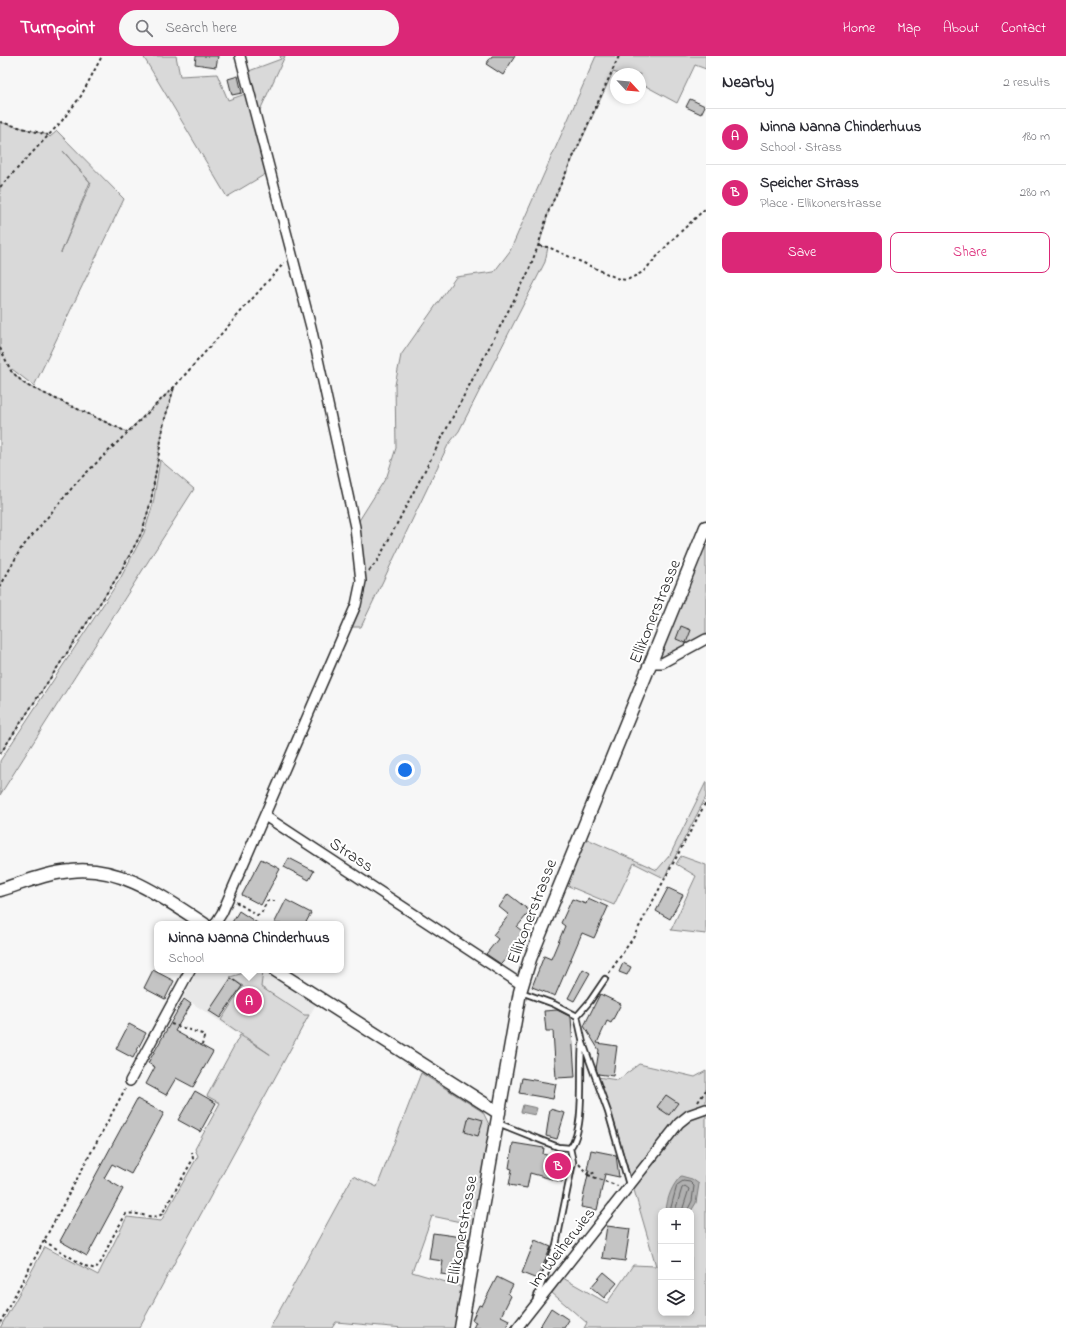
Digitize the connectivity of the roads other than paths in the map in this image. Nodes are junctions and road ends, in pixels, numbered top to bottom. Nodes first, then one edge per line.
1 (240, 56) edge
2 (706, 527) edge
3 (706, 639) edge
4 (650, 663) junction
5 (264, 816) junction
6 (0, 890) edge
7 (199, 921) edge
8 (217, 921) edge
9 (188, 973) edge
10 (280, 973) edge
11 (605, 979) road end
12 (521, 989) junction
13 (577, 1016) junction
14 (582, 1043) junction
15 (130, 1081) road end
16 (706, 1109) edge
17 (498, 1118) junction
18 (570, 1148) junction
19 (629, 1186) junction
20 (533, 1307) junction
21 (461, 1328) edge
22 (517, 1328) edge

1 - 5 street
2 - 4 street, Ellikonerstrasse
3 - 4 street
4 - 12 street, Ellikonerstrasse
5 - 8 street
5 - 12 street, Strass
6 - 7 street
9 - 15 street
10 - 17 street
11 - 13 lane
12 - 13 lane
12 - 17 street, Ellikonerstrasse
13 - 14 lane
14 - 18 lane
14 - 19 lane
16 - 19 street, Im Weiherwies
17 - 18 lane
17 - 21 street, Ellikonerstrasse
18 - 20 lane
19 - 20 street, Im Weiherwies
20 - 22 street, Im Weiherwies

